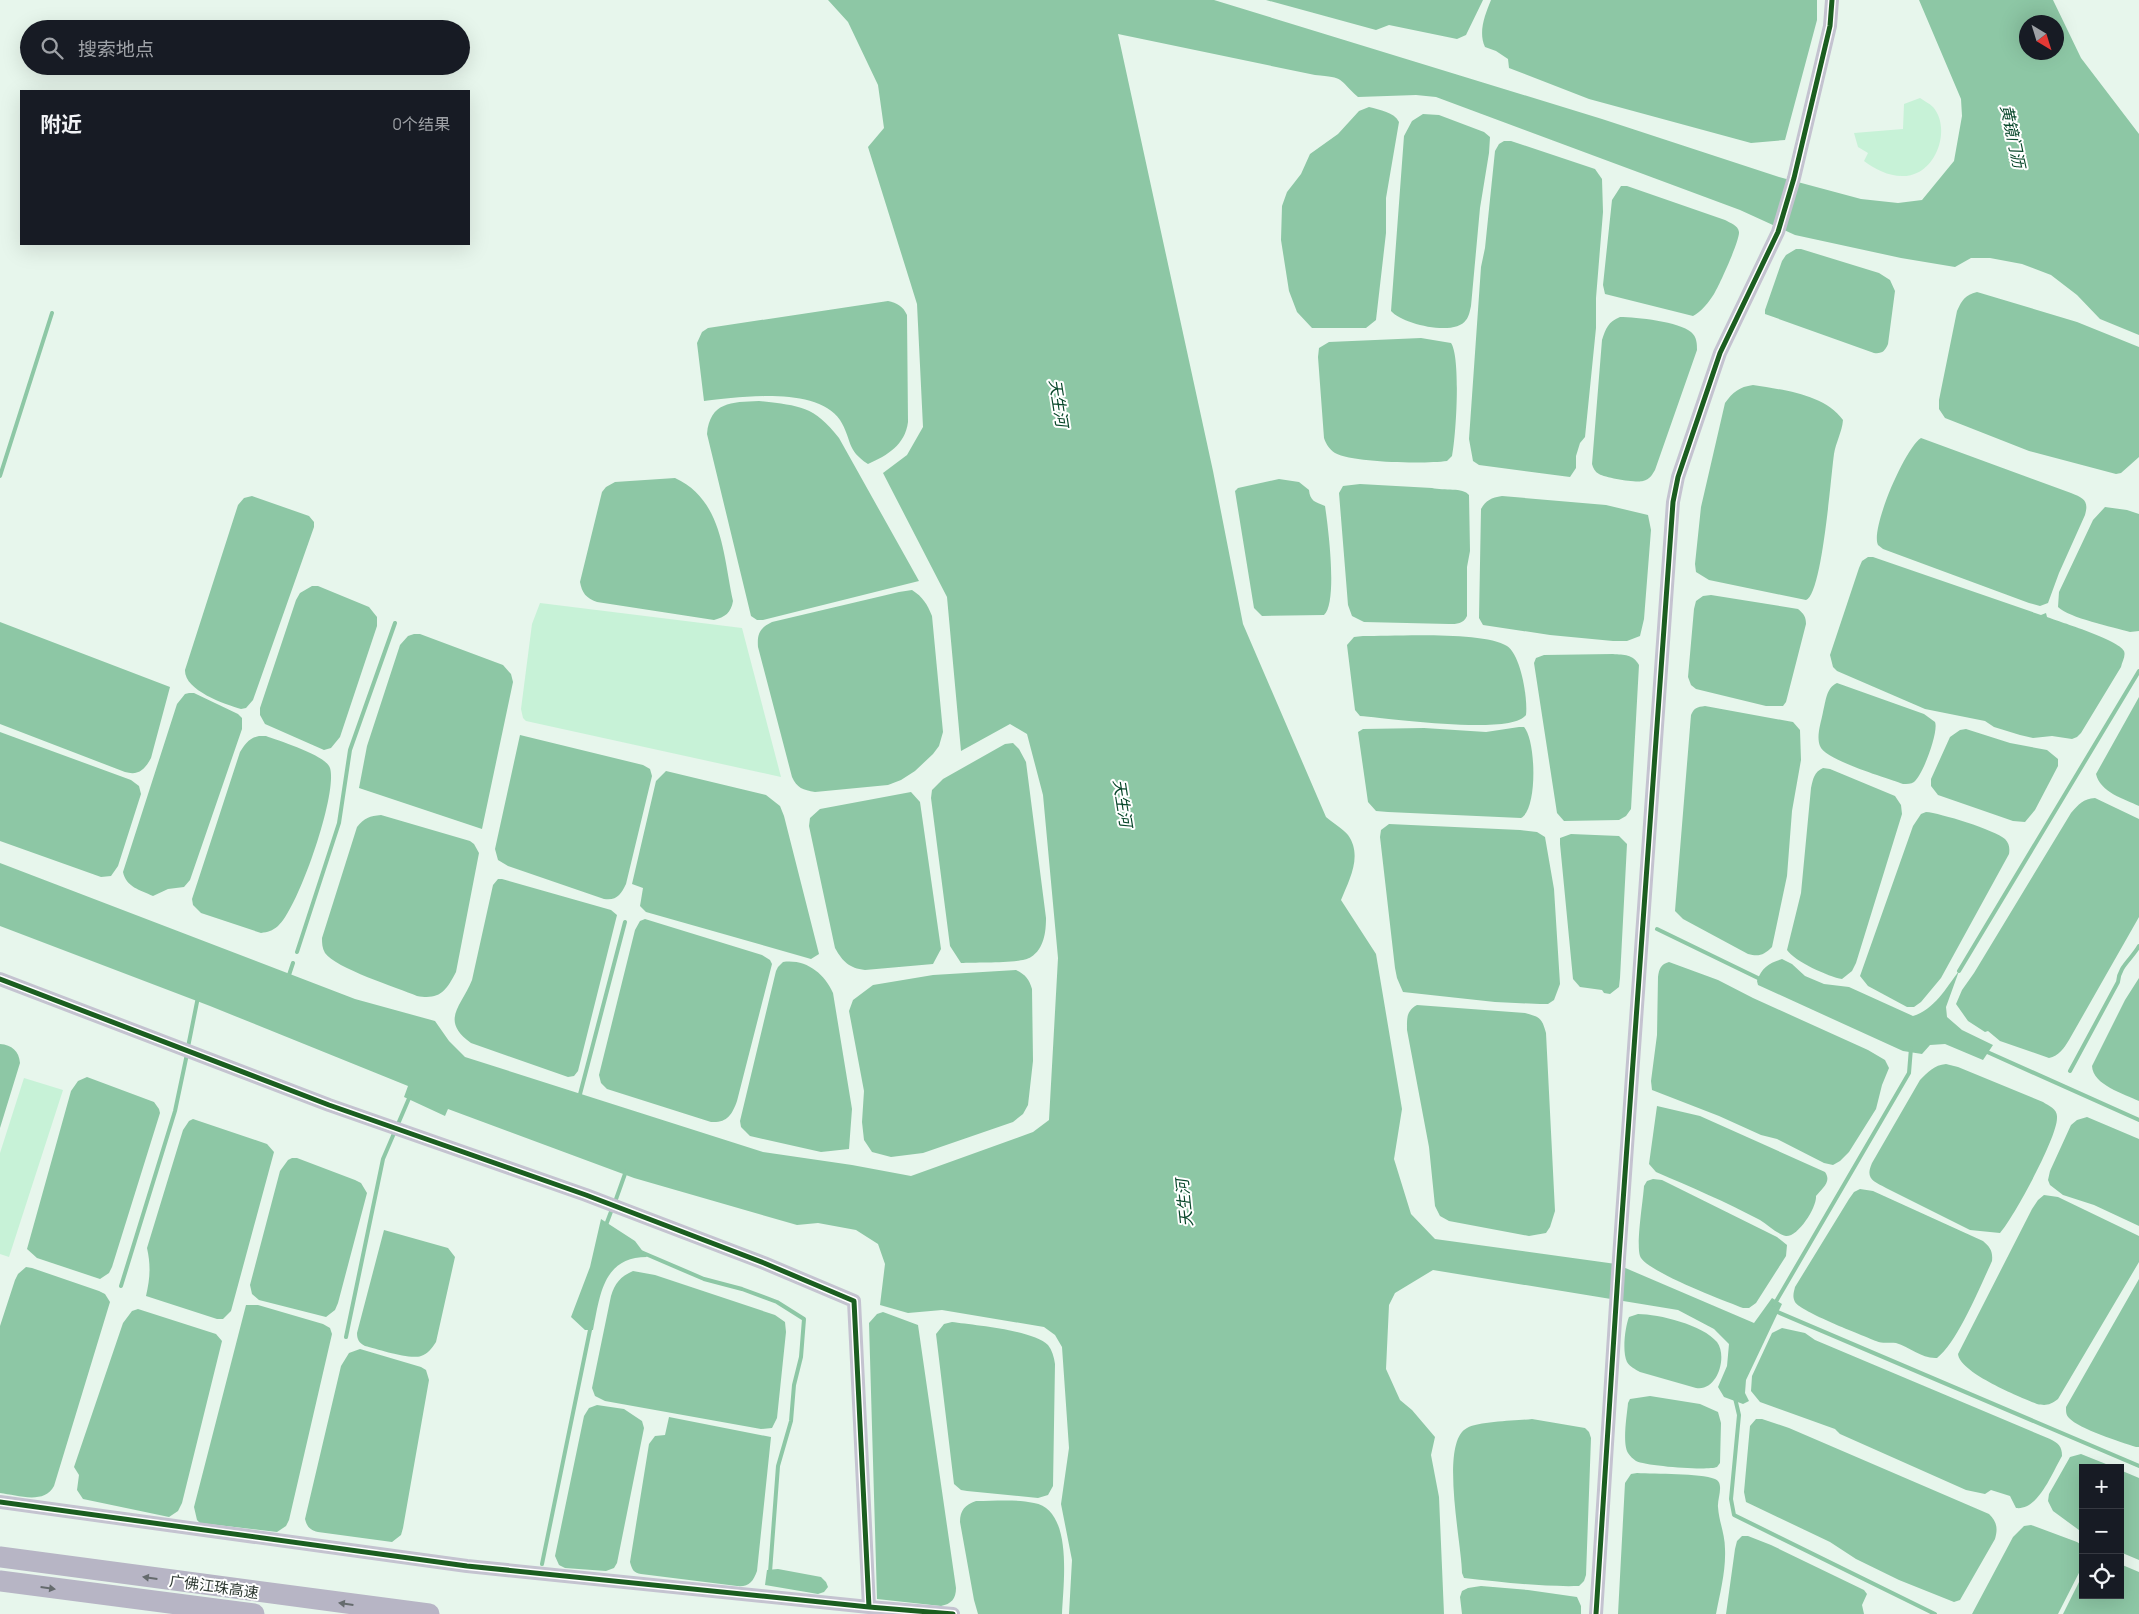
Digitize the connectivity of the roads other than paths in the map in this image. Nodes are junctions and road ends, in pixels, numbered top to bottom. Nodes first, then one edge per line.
1 (1832, 0) edge
2 (0, 979) edge
3 (0, 1502) edge
4 (0, 1557) edge
5 (0, 1581) edge
6 (869, 1607) junction
7 (254, 1614) edge
8 (429, 1614) edge
9 (953, 1614) edge
10 (1596, 1614) edge

1 - 10 street
2 - 6 street
3 - 6 street
8 -> 4 highway, 广佛江珠高速
5 -> 7 highway, 广佛江珠高速
6 - 9 street

